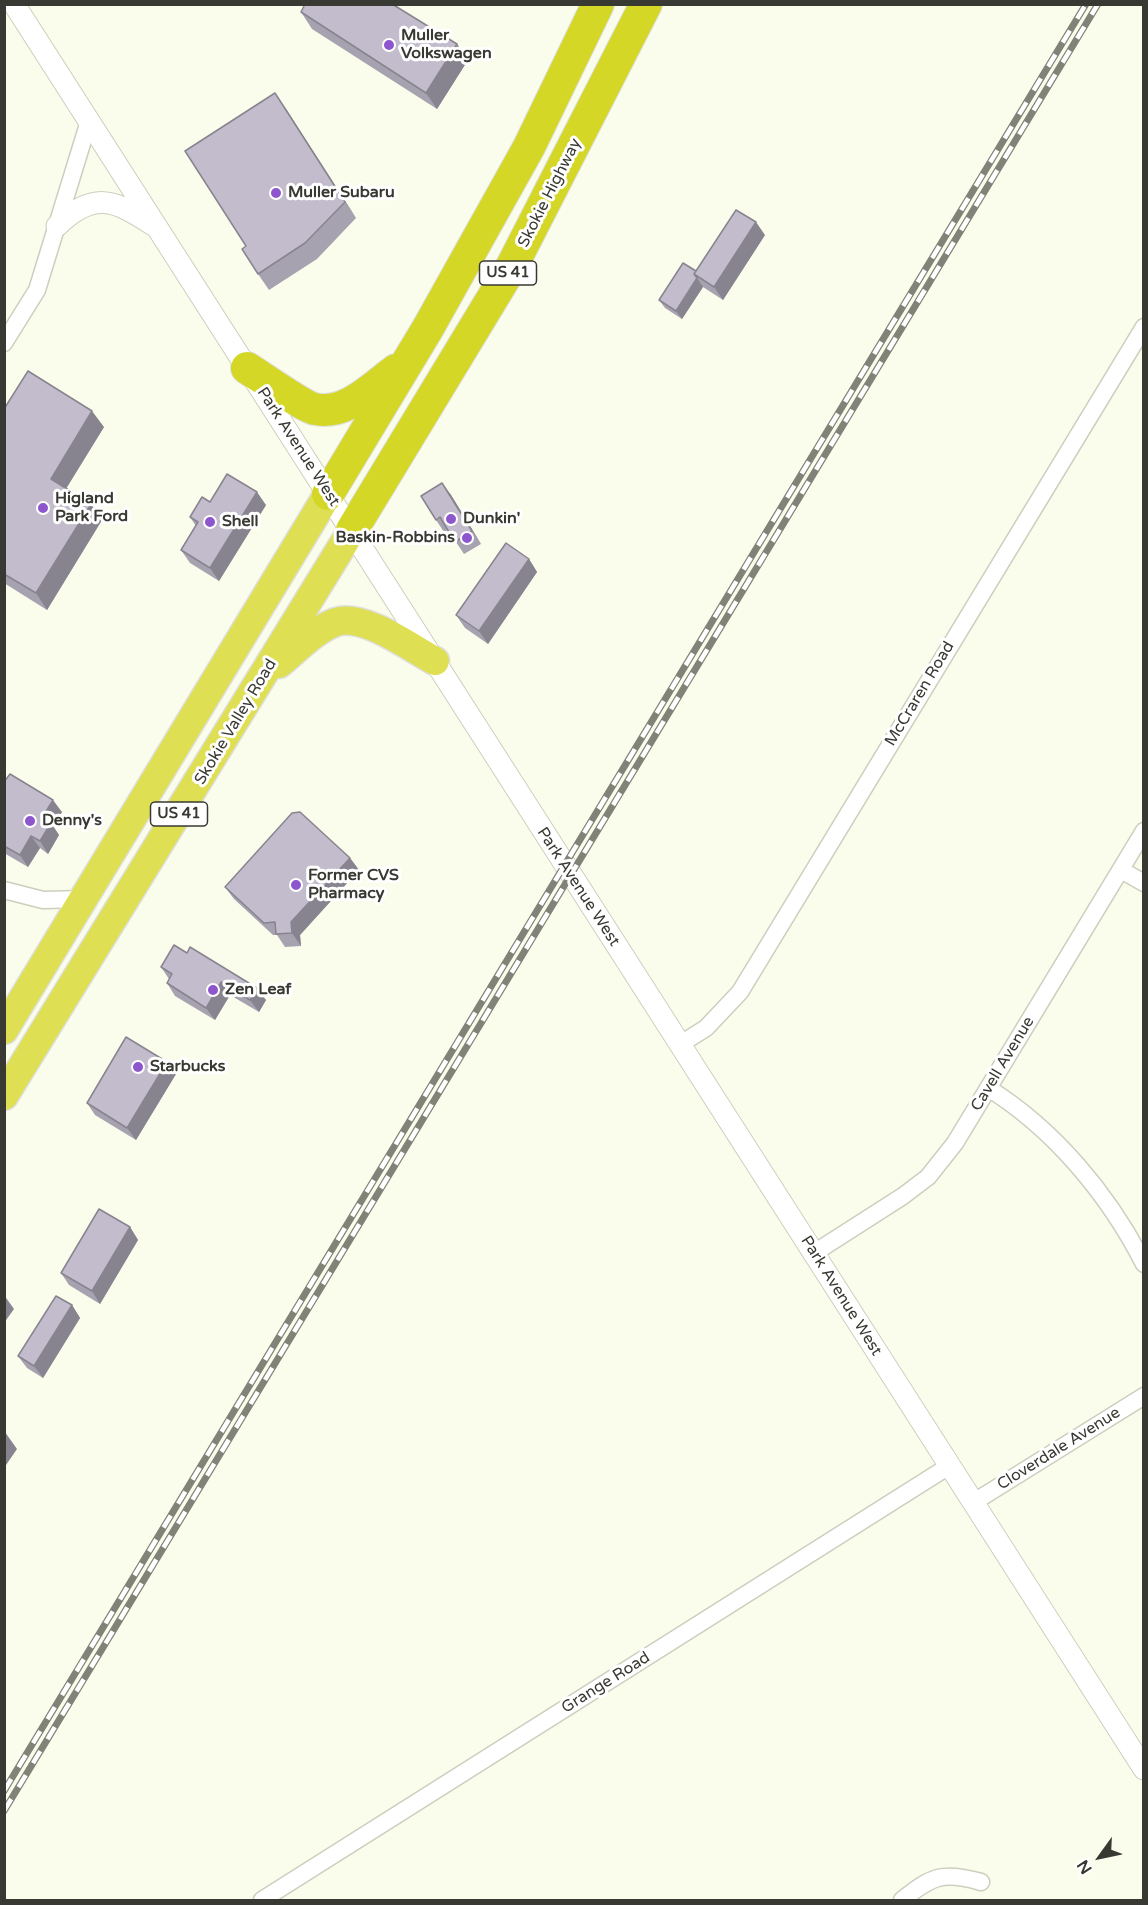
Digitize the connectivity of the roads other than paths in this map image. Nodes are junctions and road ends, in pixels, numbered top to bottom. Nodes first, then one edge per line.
1 (14, 4) edge
2 (598, 4) edge
3 (646, 4) edge
4 (89, 121) junction
5 (57, 226) junction
6 (158, 228) junction
7 (1143, 327) edge
8 (4, 343) edge
9 (409, 360) junction
10 (248, 368) junction
11 (328, 494) junction
12 (352, 530) junction
13 (435, 661) junction
14 (263, 676) junction
15 (1143, 831) edge
16 (1121, 870) junction
17 (1143, 883) edge
18 (4, 890) edge
19 (84, 899) junction
20 (4, 1030) edge
21 (679, 1045) junction
22 (988, 1088) junction
23 (4, 1096) edge
24 (814, 1253) junction
25 (1143, 1264) edge
26 (1143, 1396) edge
27 (949, 1466) junction
28 (974, 1502) junction
29 (1143, 1769) edge
30 (981, 1882) dead end
31 (262, 1900) edge
32 (902, 1900) edge

1 - 4 street, Park Avenue West
2 - 9 highway, US 41
3 - 12 highway, Skokie Highway / US 41
4 - 5 street
4 - 6 street, Park Avenue West
5 - 6 street
5 - 8 street
6 - 10 street, Park Avenue West
7 - 21 street, McCraren Road
9 - 10 highway
9 - 11 highway, US 41
10 - 11 street, Park Avenue West
11 - 12 street, Park Avenue West
11 - 19 highway, US 41
12 - 13 street, Park Avenue West
12 - 14 highway, Skokie Valley Road / US 41
13 - 14 highway
13 - 21 street, Park Avenue West
14 - 23 highway, Skokie Valley Road / US 41
15 - 16 street, Cavell Avenue
16 - 17 street
16 - 22 street, Cavell Avenue
18 - 19 street
19 - 20 highway, US 41
21 - 24 street, Park Avenue West
22 - 24 street, Cavell Avenue
22 - 25 street
24 - 27 street, Park Avenue West
26 - 28 street, Cloverdale Avenue
27 - 28 street, Park Avenue West
27 - 31 street, Grange Road
28 - 29 street, Park Avenue West
30 - 32 street

